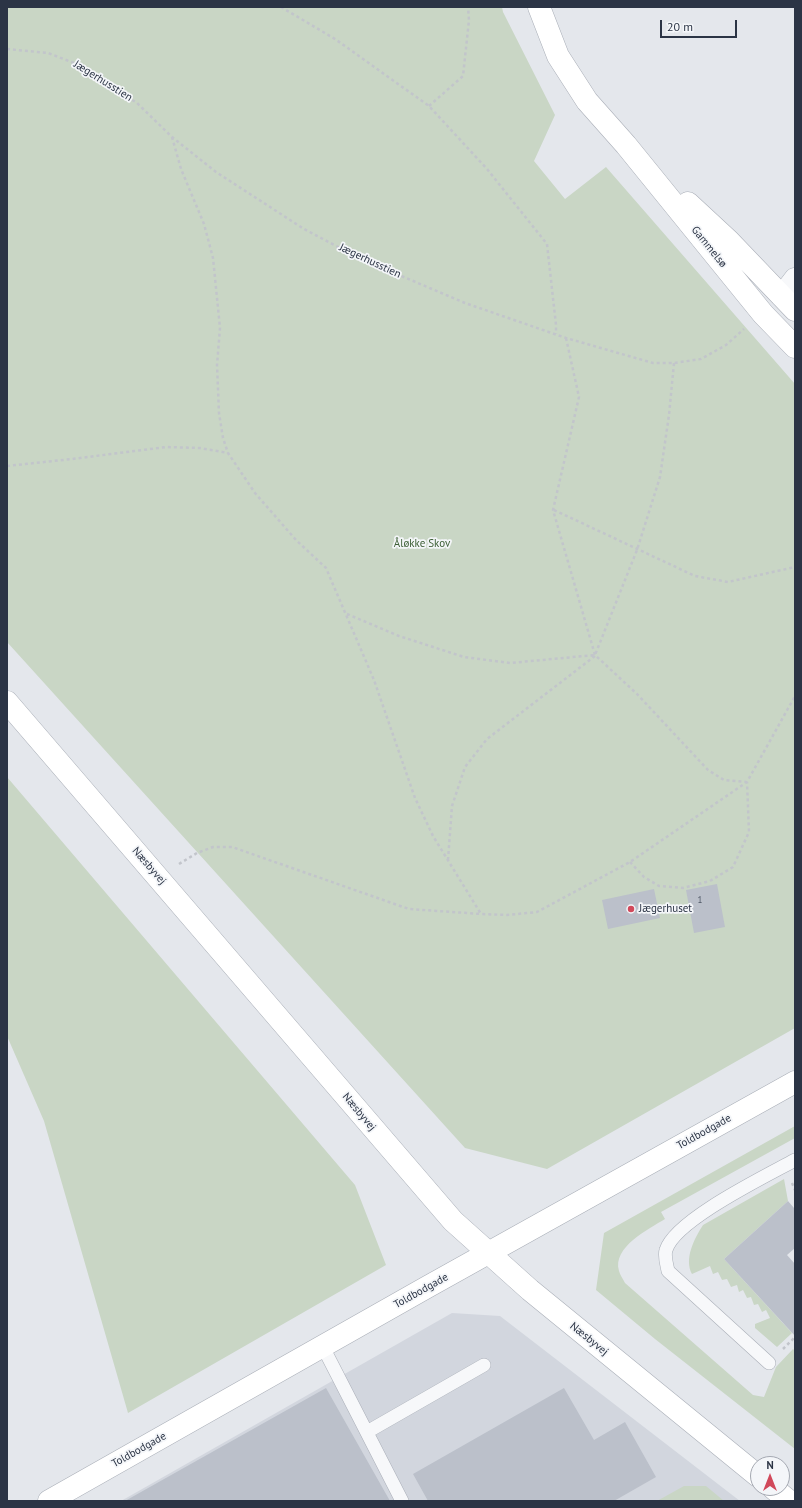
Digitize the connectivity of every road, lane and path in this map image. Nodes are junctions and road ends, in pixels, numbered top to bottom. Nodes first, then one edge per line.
1 (281, 7) edge
2 (468, 7) edge
3 (539, 7) edge
4 (7, 49) edge
5 (428, 106) junction
6 (172, 137) junction
7 (626, 145) junction
8 (795, 279) edge
9 (788, 303) edge
10 (763, 314) junction
11 (556, 334) junction
12 (566, 338) junction
13 (795, 347) edge
14 (674, 363) junction
15 (228, 453) junction
16 (7, 466) edge
17 (553, 510) junction
18 (637, 550) junction
19 (795, 567) edge
20 (346, 614) junction
21 (595, 655) junction
22 (795, 696) edge
23 (7, 702) edge
24 (747, 782) junction
25 (448, 860) junction
26 (630, 862) junction
27 (157, 877) junction
28 (481, 914) junction
29 (795, 1082) edge
30 (795, 1160) edge
31 (488, 1253) junction
32 (323, 1347) junction
33 (769, 1363) dead end
34 (484, 1365) dead end
35 (367, 1432) junction
36 (750, 1470) edge
37 (49, 1501) edge
38 (402, 1501) edge

1 - 5 path
2 - 5 path
3 - 7 street, Gammelsø
4 - 6 path, Jægerhusstien
5 - 11 path
6 - 11 path, Jægerhusstien
6 - 15 path
7 - 9 street, Gammelsø
7 - 10 street, Gammelsø
8 - 9 street
10 - 13 street, Gammelsø
10 - 14 path, Jægerhusstien
11 - 12 path, Jægerhusstien
12 - 14 path, Jægerhusstien
12 - 17 path
14 - 18 path
15 - 16 path
15 - 20 path
17 - 18 path
17 - 21 path
18 - 19 path
18 - 21 path
20 - 21 path
20 - 25 path
21 - 24 path
21 - 25 path
22 - 24 path
23 - 27 street, Næsbyvej
24 - 26 path
24 - 26 path
25 - 28 path
26 - 28 path
27 - 28 path
27 - 31 street, Næsbyvej
29 - 31 street, Toldbodgade
30 - 33 lane
31 - 32 street, Toldbodgade
31 - 36 street, Næsbyvej
32 - 35 lane
32 - 37 street, Toldbodgade
34 - 35 lane
35 - 38 lane

